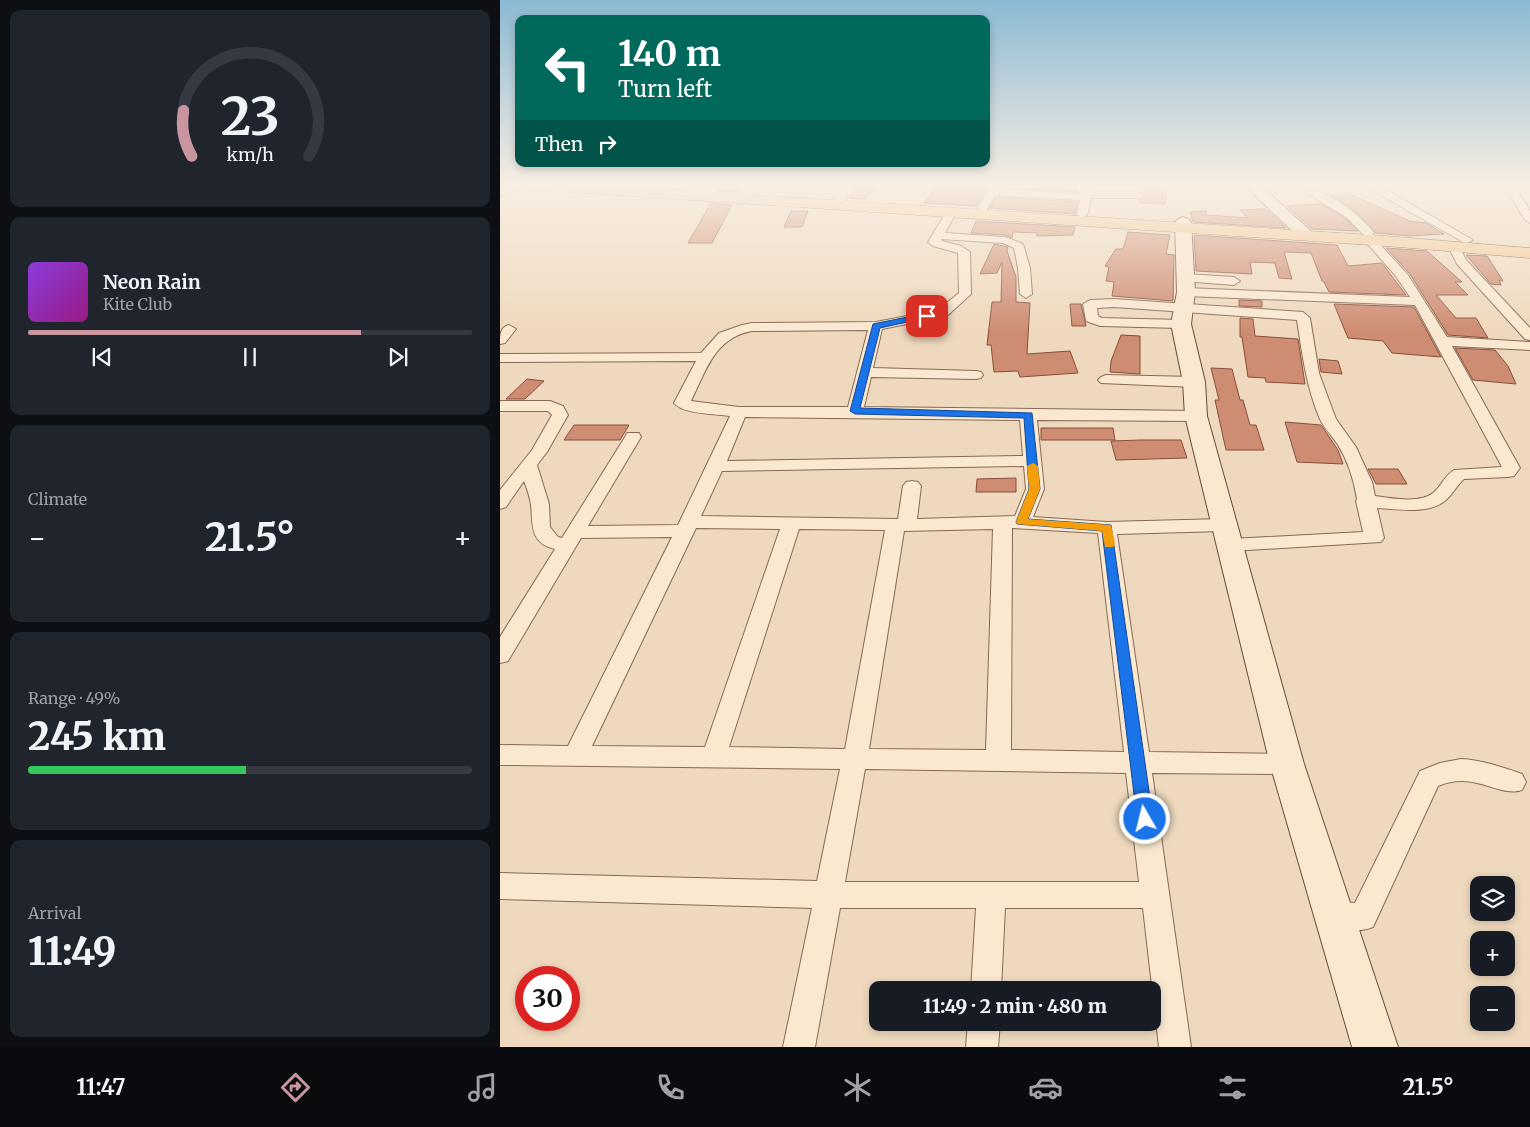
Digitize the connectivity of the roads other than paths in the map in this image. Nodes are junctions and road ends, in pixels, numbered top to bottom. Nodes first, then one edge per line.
1 (1183, 234) edge
2 (1318, 234) edge
3 (1367, 234) edge
4 (1446, 234) edge
5 (937, 236) joint
6 (1369, 237) junction
7 (1460, 243) junction
8 (1530, 246) edge
9 (1530, 253) edge
10 (1346, 286) dead end
11 (1026, 294) dead end
12 (1184, 300) junction
13 (1419, 301) junction
14 (876, 326) junction
15 (1530, 336) edge
16 (1442, 341) junction
17 (1530, 346) edge
18 (705, 357) junction
19 (500, 358) edge
20 (864, 372) junction
21 (976, 375) dead end
22 (1106, 380) dead end
23 (1194, 382) junction
24 (500, 406) edge
25 (855, 411) junction
26 (739, 412) junction
27 (1028, 416) junction
28 (1196, 416) junction
29 (633, 437) dead end
30 (1032, 461) junction
31 (528, 464) junction
32 (714, 466) junction
33 (912, 486) dead end
34 (1365, 501) junction
35 (500, 504) edge
36 (1012, 522) junction
37 (791, 524) junction
38 (902, 524) junction
39 (686, 526) junction
40 (1107, 528) junction
41 (1227, 535) junction
42 (572, 539) junction
43 (507, 632) edge
44 (500, 655) edge
45 (500, 755) edge
46 (574, 756) junction
47 (714, 757) junction
48 (855, 759) junction
49 (998, 761) junction
50 (1137, 762) junction
51 (1287, 764) junction
52 (1513, 782) dead end
53 (500, 886) edge
54 (829, 895) junction
55 (992, 895) junction
56 (1155, 895) junction
57 (1334, 915) junction
58 (987, 981) edge
59 (983, 1031) edge
60 (799, 1047) edge
61 (982, 1047) edge
62 (1176, 1047) edge
63 (1375, 1047) edge

1 - 12 street
2 - 6 main road
3 - 6 street
4 - 7 street
5 - 11 street
5 - 14 street
6 - 7 main road
6 - 13 street
7 - 8 main road
7 - 9 main road
7 - 15 street
10 - 12 street
12 - 12 street
12 - 13 street
12 - 23 street
12 - 34 street
13 - 16 street
14 - 18 street
14 - 20 street
16 - 17 street
16 - 34 street
18 - 19 street
18 - 26 street
20 - 21 street
20 - 25 street
22 - 23 street
23 - 28 street
24 - 31 street
25 - 26 street
25 - 27 street
26 - 32 street
27 - 28 street
27 - 30 street
28 - 41 street
29 - 42 street
30 - 32 street
30 - 36 street
31 - 35 street
31 - 42 street
32 - 39 street
33 - 38 street
34 - 41 street
36 - 38 street
36 - 40 street
36 - 49 street
37 - 38 street
37 - 39 street
37 - 47 street
38 - 48 street
39 - 42 street
39 - 46 street
40 - 41 street
40 - 50 street
41 - 51 street
42 - 43 street
43 - 44 street
45 - 46 street
46 - 47 street
47 - 48 street
48 - 49 street
48 - 54 street
49 - 50 street
50 - 51 street
50 - 56 street
51 - 57 street
52 - 57 street
53 - 54 street
54 - 55 street
54 - 60 street
55 - 56 street
55 - 58 street
56 - 62 street
57 - 63 street
59 - 61 street

